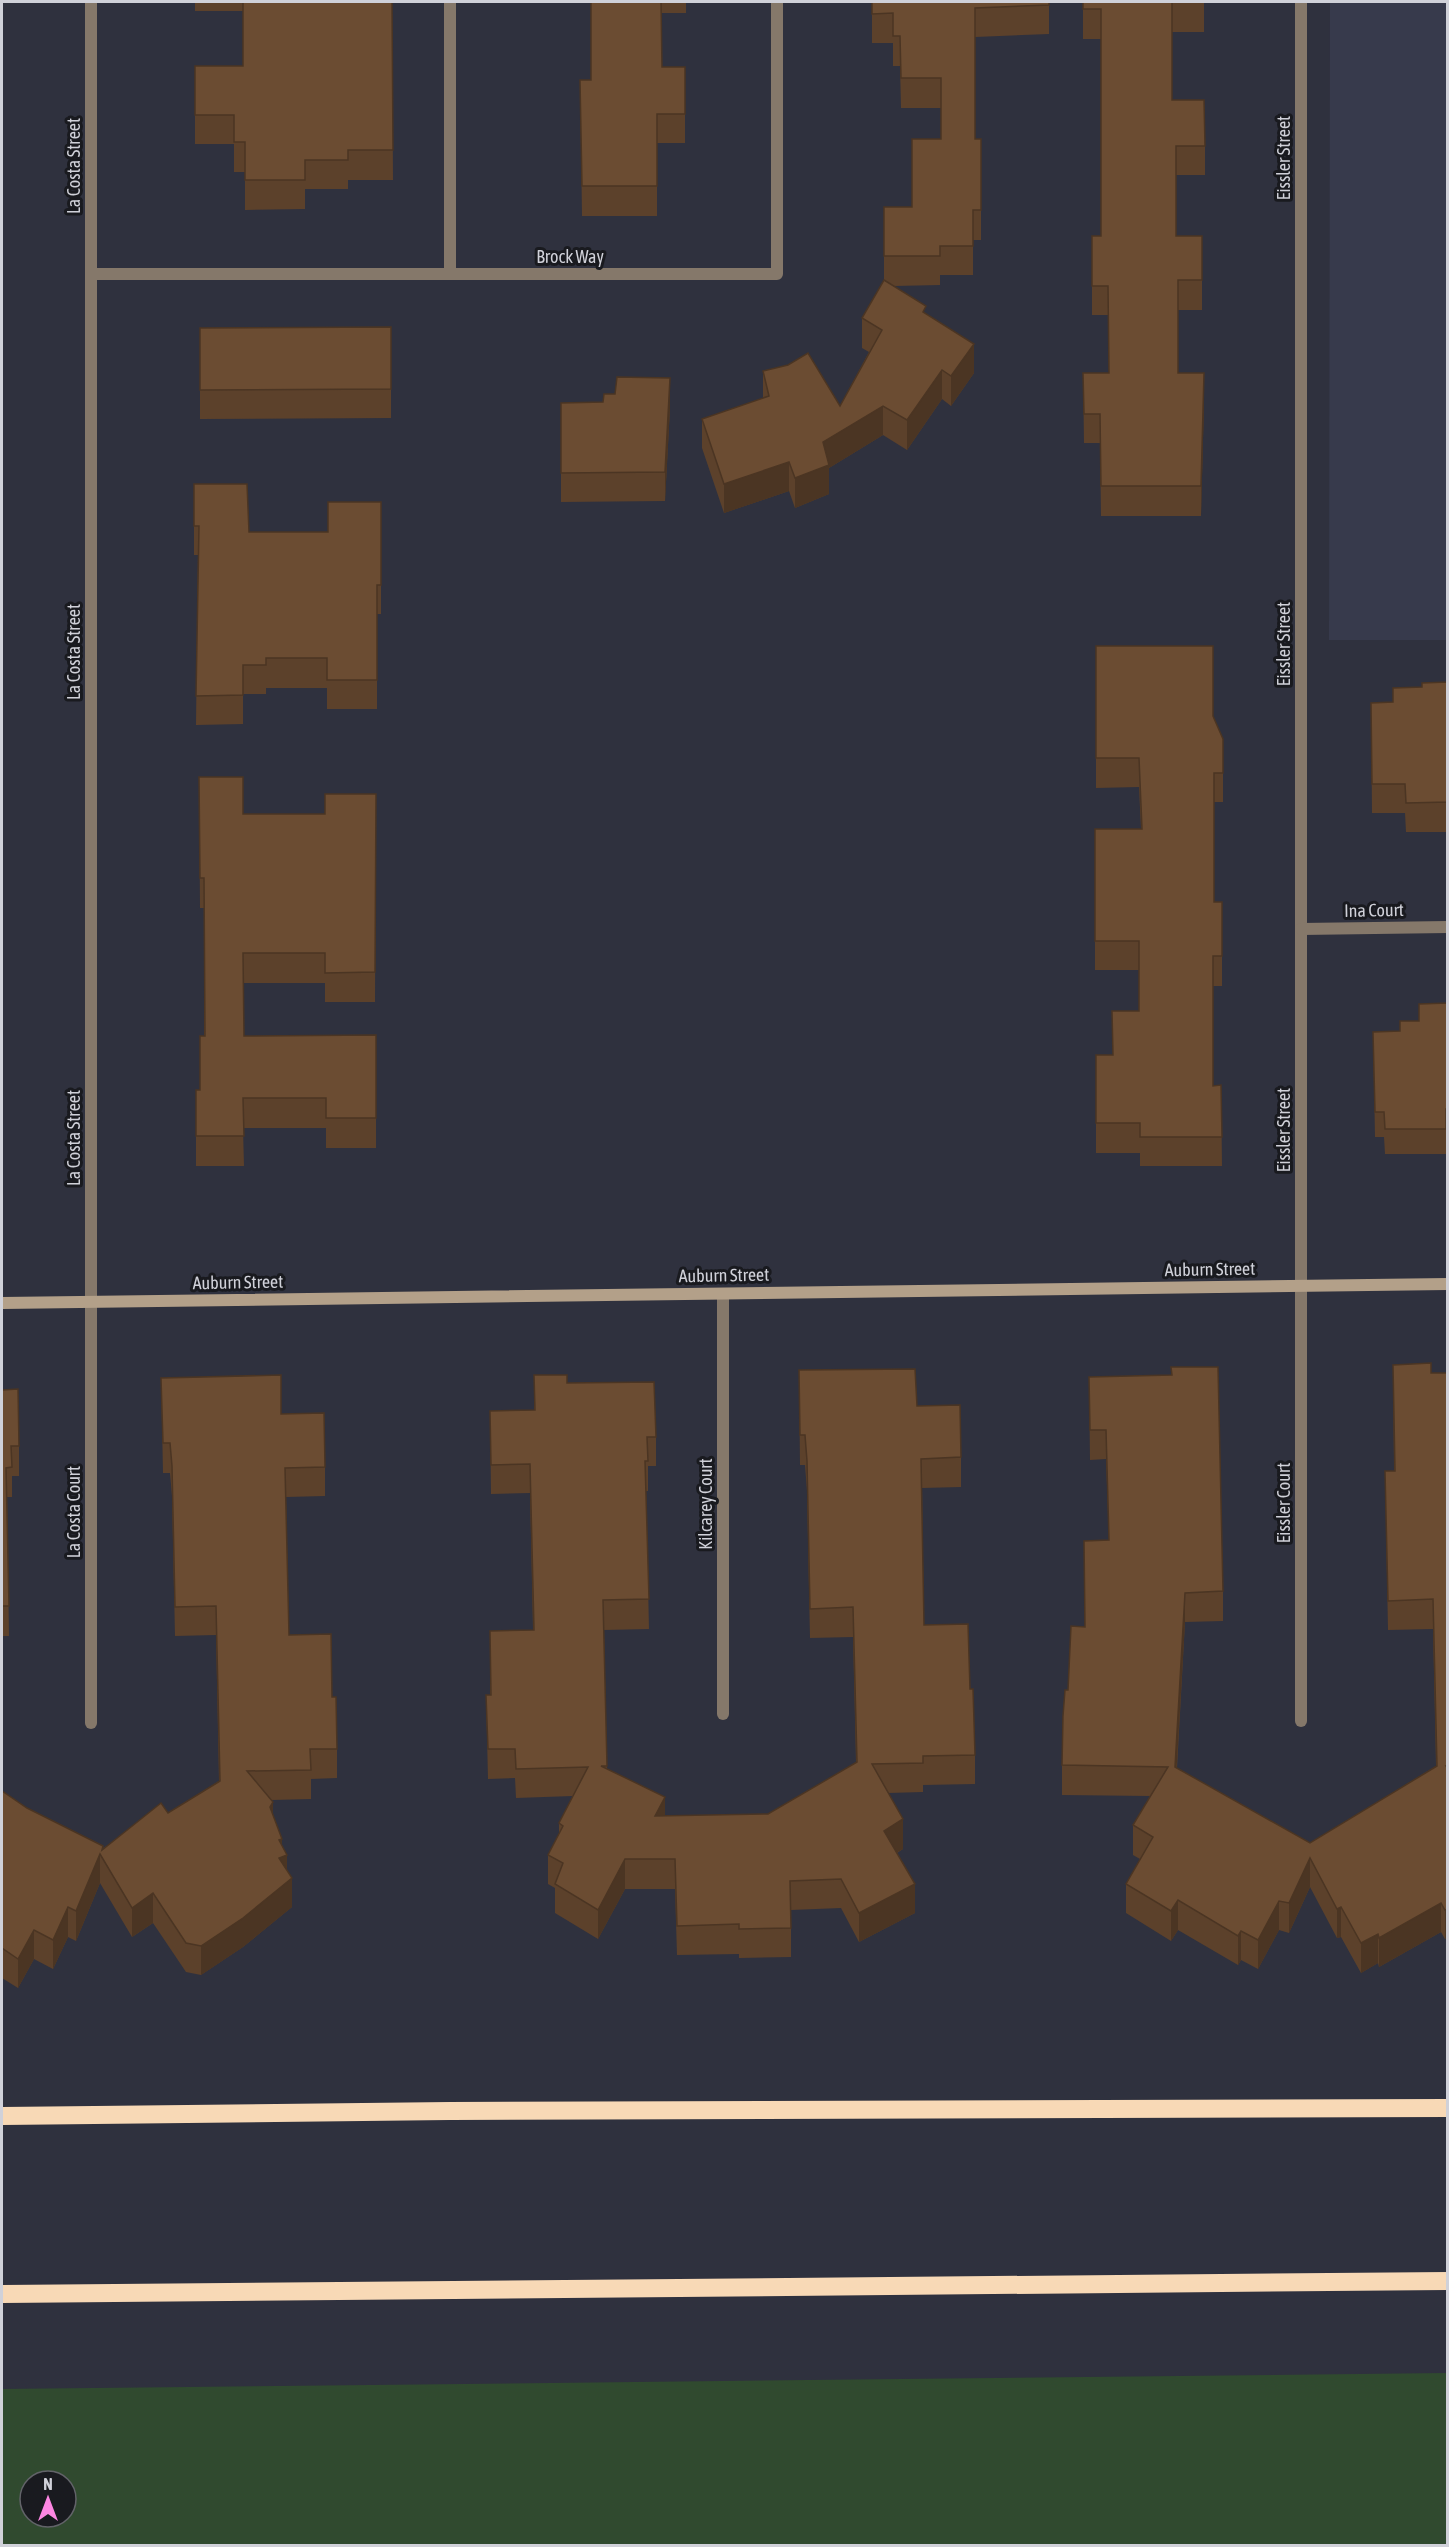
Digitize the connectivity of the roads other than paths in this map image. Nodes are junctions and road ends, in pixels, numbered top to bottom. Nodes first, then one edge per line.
1 (91, 2) edge
2 (450, 2) edge
3 (777, 2) edge
4 (1301, 2) edge
5 (91, 274) junction
6 (450, 274) junction
7 (1448, 927) edge
8 (1301, 929) junction
9 (1448, 1284) edge
10 (1301, 1286) junction
11 (723, 1294) junction
12 (91, 1302) junction
13 (2, 1303) edge
14 (723, 1714) dead end
15 (1301, 1721) dead end
16 (91, 1723) dead end
17 (1448, 2108) edge
18 (2, 2116) edge
19 (1448, 2281) edge
20 (2, 2294) edge

1 - 5 street, La Costa Street
2 - 6 street
3 - 6 street, Brock Way
4 - 8 street, Eissler Street
5 - 6 street, Brock Way
5 - 12 street, La Costa Street
7 - 8 street, Ina Court
8 - 10 street, Eissler Street
9 - 10 main road, Auburn Street
10 - 11 main road, Auburn Street
10 - 15 street, Eissler Court
11 - 12 main road, Auburn Street
11 - 14 street, Kilcarey Court
12 - 13 main road, Auburn Street
12 - 16 street, La Costa Court
17 - 18 highway
19 - 20 highway

